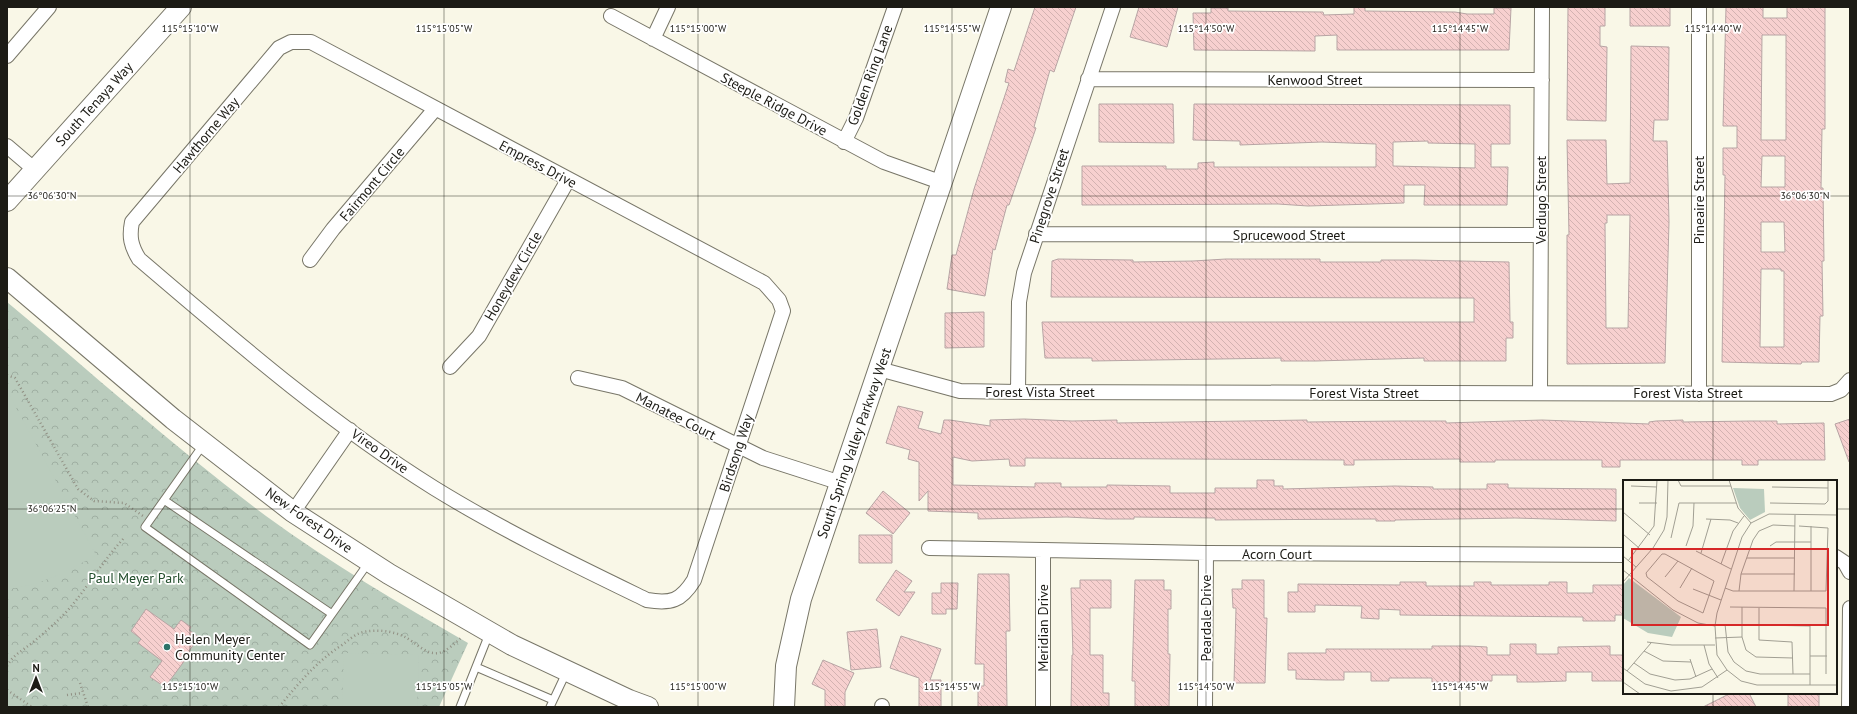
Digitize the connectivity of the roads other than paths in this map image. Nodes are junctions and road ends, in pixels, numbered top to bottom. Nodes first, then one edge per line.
1 (49, 7) edge
2 (181, 7) edge
3 (668, 7) edge
4 (895, 7) edge
5 (1001, 7) edge
6 (1113, 7) edge
7 (1542, 7) edge
8 (1699, 7) edge
9 (611, 16) dead end
10 (653, 39) junction
11 (291, 42) joint
12 (7, 56) edge
13 (1088, 79) junction
14 (1542, 80) junction
15 (435, 109) junction
16 (844, 142) junction
17 (7, 146) edge
18 (34, 169) junction
19 (568, 180) junction
20 (942, 183) junction
21 (7, 201) edge
22 (130, 234) joint
23 (1036, 234) junction
24 (1541, 235) junction
25 (310, 260) dead end
26 (7, 278) edge
27 (780, 300) joint
28 (450, 367) dead end
29 (879, 369) junction
30 (578, 378) dead end
31 (1849, 382) edge
32 (1018, 392) junction
33 (1540, 393) junction
34 (1699, 394) junction
35 (350, 430) junction
36 (205, 443) junction
37 (739, 448) junction
38 (840, 483) junction
39 (164, 500) junction
40 (293, 512) junction
41 (929, 548) dead end
42 (1042, 550) junction
43 (1206, 553) junction
44 (1623, 555) edge
45 (369, 562) junction
46 (676, 600) joint
47 (1850, 608) edge
48 (332, 614) junction
49 (490, 632) junction
50 (476, 667) junction
51 (567, 670) junction
52 (552, 704) edge
53 (460, 707) edge
54 (648, 707) edge
55 (784, 707) edge
56 (1043, 707) edge
57 (1205, 707) edge
58 (1849, 707) edge

1 - 12 street
2 - 18 street, South Tenaya Way
3 - 10 street
4 - 16 street, Golden Ring Lane
5 - 20 street, South Spring Valley Parkway West
6 - 13 street, Pinegrove Street
7 - 14 street, Verdugo Street
8 - 34 street, Pineaire Street
9 - 10 street, Steeple Ridge Drive
10 - 16 street, Steeple Ridge Drive
11 - 15 street, Empress Drive
11 - 22 street, Hawthorne Way
13 - 14 street, Kenwood Street
13 - 23 street, Pinegrove Street
14 - 24 street, Verdugo Street
15 - 19 street, Empress Drive
15 - 25 street, Fairmont Circle
16 - 20 street, Steeple Ridge Drive
17 - 18 street
18 - 21 street, South Tenaya Way
19 - 27 street, Empress Drive
19 - 28 street, Honeydew Circle
20 - 29 street, South Spring Valley Parkway West
22 - 35 street, Vireo Drive
23 - 24 street, Sprucewood Street
23 - 32 street, Pinegrove Street
24 - 33 street, Verdugo Street
26 - 36 street, New Forest Drive
27 - 37 street, Birdsong Way
29 - 32 street, Forest Vista Street
29 - 38 street, South Spring Valley Parkway West
30 - 37 street, Manatee Court
31 - 34 street, Forest Vista Street
32 - 33 street, Forest Vista Street
33 - 34 street, Forest Vista Street
35 - 40 street
35 - 46 street, Vireo Drive
36 - 39 lane
36 - 40 street, New Forest Drive
37 - 38 street, Manatee Court
37 - 46 street, Birdsong Way
38 - 55 street, South Spring Valley Parkway West
39 - 48 lane
39 - 48 lane
40 - 45 street, New Forest Drive
41 - 42 street, Acorn Court
42 - 43 street, Acorn Court
42 - 56 street, Meridian Drive
43 - 44 street, Acorn Court
43 - 57 street, Peardale Drive
45 - 48 lane
45 - 49 street, New Forest Drive
47 - 58 street
49 - 50 lane
49 - 51 street, New Forest Drive
50 - 52 lane
50 - 53 lane
51 - 52 lane
51 - 54 street, New Forest Drive

